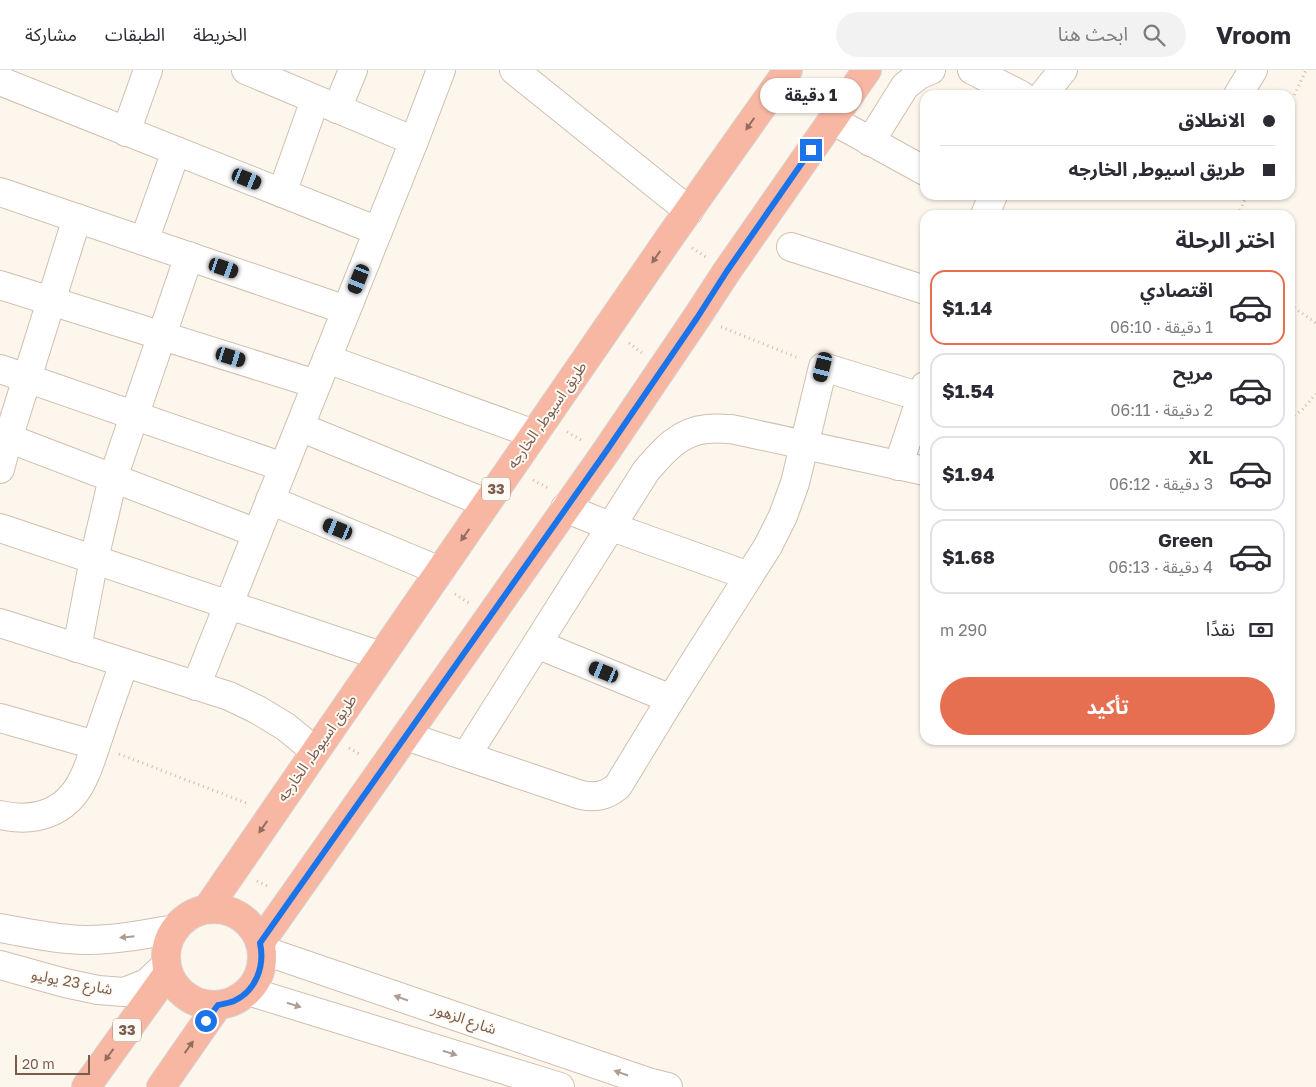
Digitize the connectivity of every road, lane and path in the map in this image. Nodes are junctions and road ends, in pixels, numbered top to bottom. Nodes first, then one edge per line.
1 (4, 70) edge
2 (148, 70) edge
3 (246, 70) edge
4 (353, 70) edge
5 (441, 70) edge
6 (514, 70) edge
7 (788, 70) edge
8 (867, 70) edge
9 (931, 70) edge
10 (972, 70) edge
11 (1063, 70) edge
12 (1253, 70) edge
13 (1306, 70) edge
14 (0, 82) edge
15 (1011, 90) edge
16 (1047, 90) edge
17 (1241, 90) edge
18 (1295, 93) edge
19 (326, 104) junction
20 (832, 120) junction
21 (126, 132) junction
22 (414, 141) junction
23 (870, 142) junction
24 (176, 151) junction
25 (920, 168) edge
26 (0, 192) edge
27 (282, 193) junction
28 (689, 211) junction
29 (77, 218) junction
30 (378, 231) junction
31 (672, 234) junction
32 (144, 241) junction
33 (791, 246) dead end
34 (189, 256) junction
35 (727, 271) junction
36 (0, 285) edge
37 (920, 288) edge
38 (51, 301) junction
39 (1295, 308) edge
40 (346, 310) junction
41 (697, 318) junction
42 (1316, 323) edge
43 (607, 329) junction
44 (162, 336) junction
45 (327, 358) junction
46 (664, 367) junction
47 (823, 367) junction
48 (0, 369) edge
49 (28, 379) junction
50 (316, 384) junction
51 (920, 390) edge
52 (1316, 394) edge
53 (920, 400) edge
54 (1295, 415) edge
55 (135, 416) junction
56 (300, 426) junction
57 (539, 427) junction
58 (4, 437) edge
59 (804, 444) junction
60 (605, 453) junction
61 (898, 466) junction
62 (283, 467) junction
63 (510, 468) junction
64 (0, 469) edge
65 (920, 470) edge
66 (114, 478) junction
67 (270, 500) junction
68 (486, 503) junction
69 (568, 504) junction
70 (612, 526) junction
71 (0, 528) edge
72 (257, 533) junction
73 (94, 559) junction
74 (436, 576) junction
75 (749, 576) junction
76 (228, 604) junction
77 (490, 615) junction
78 (0, 623) edge
79 (537, 644) junction
80 (77, 648) junction
81 (381, 656) junction
82 (124, 663) junction
83 (196, 686) junction
84 (671, 699) junction
85 (0, 718) edge
86 (406, 736) junction
87 (321, 743) junction
88 (95, 745) junction
89 (466, 756) junction
90 (383, 768) junction
91 (272, 813) junction
92 (0, 815) edge
93 (235, 868) junction
94 (291, 900) junction
95 (206, 910) junction
96 (0, 928) edge
97 (175, 928) junction
98 (261, 947) junction
99 (0, 965) edge
100 (167, 969) junction
101 (248, 991) junction
102 (218, 1005) junction
103 (86, 1087) edge
104 (161, 1087) edge
105 (560, 1087) edge
106 (668, 1087) edge

1 - 14 street
2 - 21 street
3 - 19 street
4 - 19 street
5 - 22 street
6 - 28 street
7 -> 28 highway, طريق اسيوط, الخارجه / 33
8 - 20 highway
9 - 23 street
10 - 15 street
11 - 16 street
12 - 17 street
13 - 18 path
14 - 21 street
19 - 22 street
19 - 27 street
20 - 23 street
20 - 35 highway
21 - 24 street
22 - 30 street
23 - 25 street
24 - 27 street
24 - 32 street
26 - 29 street
27 - 30 street
28 - 31 highway, طريق اسيوط, الخارجه / 33
29 - 32 street
29 - 38 street
30 - 40 street
31 - 35 path
31 -> 43 highway, طريق اسيوط, الخارجه / 33
32 - 34 street
33 - 37 street
34 - 40 street
34 - 44 street
35 - 41 highway
36 - 38 street
38 - 44 street
38 - 49 street
39 - 42 path
40 - 45 street
41 - 46 highway
41 - 47 path
43 - 46 path
43 - 57 highway, طريق اسيوط, الخارجه / 33
44 - 50 street
44 - 55 street
45 - 50 street
45 - 57 street
46 - 60 highway
47 - 51 street
47 - 59 street
48 - 49 street
49 - 55 street
49 - 58 street
50 - 56 street
52 - 54 path
53 - 61 street
55 - 62 street
55 - 66 street
56 - 62 street
56 - 68 street
57 - 60 path
57 - 63 highway, طريق اسيوط, الخارجه / 33
58 - 64 street
58 - 66 street
59 - 61 street
59 - 70 street
59 - 75 street
60 - 69 highway
61 - 65 street
62 - 67 street
63 - 68 highway, طريق اسيوط, الخارجه / 33
63 - 69 path
66 - 72 street
66 - 73 street
67 - 72 street
67 - 74 street
68 -> 74 highway, طريق اسيوط, الخارجه / 33
69 - 70 street
69 - 77 highway
70 - 75 street
70 - 79 street
71 - 73 street
72 - 76 street
73 - 76 street
73 - 80 street
74 - 77 path
74 - 81 highway, طريق اسيوط, الخارجه / 33
75 - 84 street
76 - 81 street
76 - 83 street
77 - 86 highway
78 - 80 street
79 - 84 street
79 - 89 street
80 - 82 street
81 - 87 highway, طريق اسيوط, الخارجه / 33
82 - 83 street
82 - 88 street
83 - 87 street
84 - 89 street
85 - 88 street
86 - 89 street
86 - 90 highway
87 - 90 path
87 - 91 highway, طريق اسيوط, الخارجه / 33
88 - 91 path
88 - 92 street
90 - 94 highway
91 -> 93 highway, طريق اسيوط, الخارجه / 33
93 - 94 path
93 - 95 highway, طريق اسيوط, الخارجه / 33
94 - 98 highway
95 - 97 highway
95 - 98 highway
97 -> 96 street
97 - 100 highway
98 - 101 highway
106 -> 98 street, شارع الزهور
99 - 100 street, شارع 23 يوليو
100 - 102 highway
100 -> 103 highway, 33
101 - 102 highway
101 -> 105 street
104 -> 102 highway

